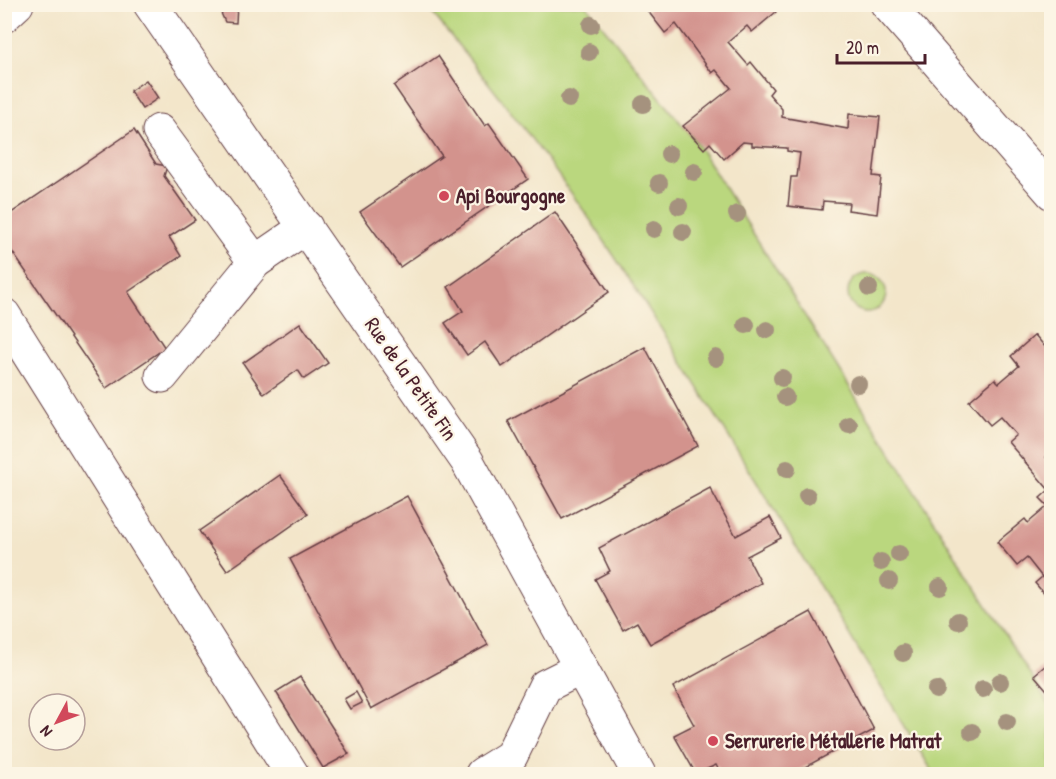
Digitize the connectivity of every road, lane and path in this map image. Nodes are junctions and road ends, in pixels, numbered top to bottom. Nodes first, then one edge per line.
1 (17, 4) edge
2 (150, 4) edge
3 (887, 4) edge
4 (4, 16) edge
5 (159, 131) dead end
6 (1052, 193) edge
7 (306, 227) junction
8 (255, 262) junction
9 (4, 315) edge
10 (162, 376) dead end
11 (581, 668) junction
12 (292, 774) edge
13 (482, 774) edge
14 (639, 774) edge

1 - 4 street
2 - 7 street, Rue de la Petite Fin
3 - 6 street
5 - 8 street
7 - 8 street
7 - 11 street, Rue de la Petite Fin
8 - 10 street
9 - 12 street
11 - 13 street
11 - 14 street, Rue de la Petite Fin

